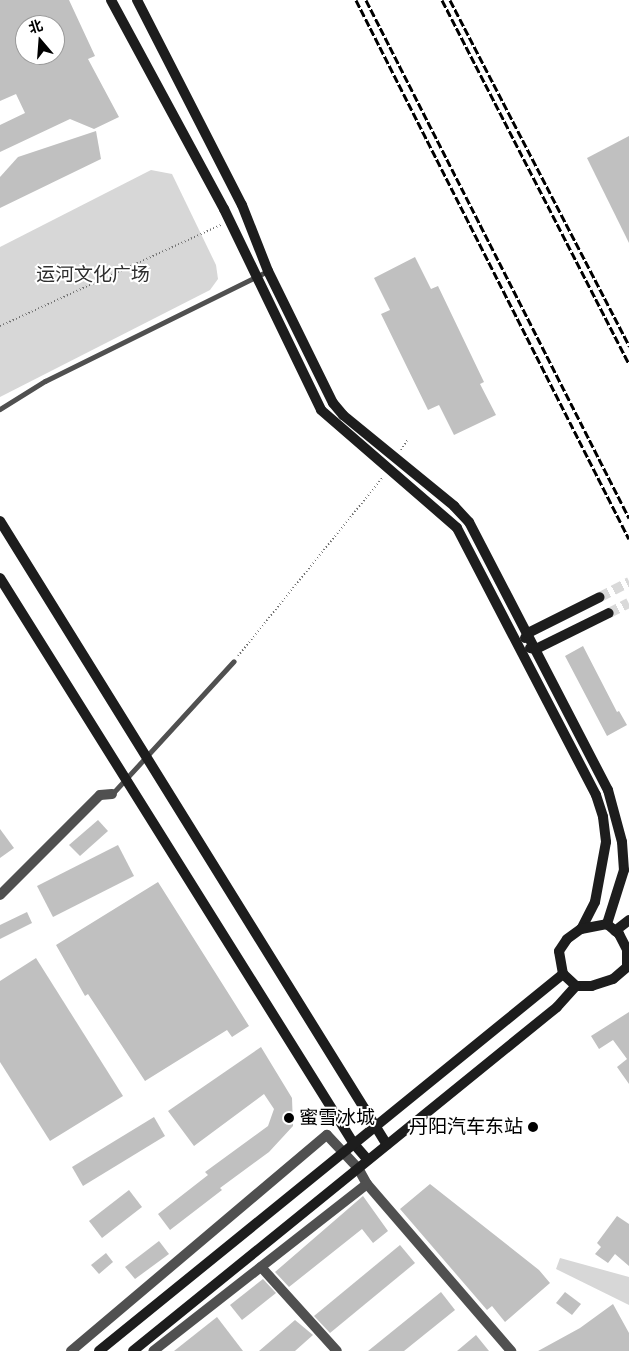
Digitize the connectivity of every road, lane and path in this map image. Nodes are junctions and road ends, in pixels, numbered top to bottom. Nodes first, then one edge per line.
1 (111, 0) edge
2 (137, 0) edge
3 (230, 222) junction
4 (268, 271) junction
5 (257, 277) junction
6 (0, 326) edge
7 (0, 409) edge
8 (408, 439) dead end
9 (396, 458) junction
10 (389, 469) junction
11 (0, 521) edge
12 (0, 578) edge
13 (600, 597) tunnel mouth
14 (608, 613) tunnel mouth
15 (528, 633) junction
16 (520, 646) junction
17 (536, 649) junction
18 (234, 661) joint
19 (147, 756) junction
20 (125, 780) junction
21 (112, 794) joint
22 (0, 895) edge
23 (629, 920) edge
24 (611, 928) junction
25 (581, 929) junction
26 (626, 942) edge
27 (628, 968) edge
28 (563, 974) junction
29 (576, 986) junction
30 (374, 1128) junction
31 (354, 1144) junction
32 (387, 1145) junction
33 (344, 1152) junction
34 (368, 1160) junction
35 (358, 1168) junction
36 (367, 1184) junction
37 (260, 1267) junction
38 (161, 1349) edge
39 (71, 1351) edge
40 (99, 1351) edge
41 (133, 1351) edge
42 (337, 1351) edge
43 (511, 1351) edge

1 - 3 street
2 - 4 street
3 - 5 street
3 - 6 path
4 - 5 lane
4 - 9 street
5 - 7 lane
5 - 10 street
8 - 9 path
9 - 15 street
10 - 16 street
10 - 18 path
11 - 19 street
12 - 20 street
13 - 15 street
14 - 17 street
15 - 16 street
15 - 17 street
16 - 17 street
16 - 25 street
17 - 24 street
18 - 19 lane
19 - 20 lane
19 - 30 street
20 - 21 lane
20 - 31 street
21 - 22 street
23 - 24 street
24 - 25 street
24 - 26 street
25 - 28 street
26 - 27 street
27 - 29 street
28 - 29 street
28 - 30 street
29 - 32 street
30 - 31 street
30 - 32 street
31 - 33 street
31 - 34 street
32 - 34 street
33 - 35 street
33 - 39 street
33 - 40 street
34 - 35 street
35 - 36 street
35 - 41 street
36 - 37 street
36 - 43 street
37 - 38 street
37 - 42 street

